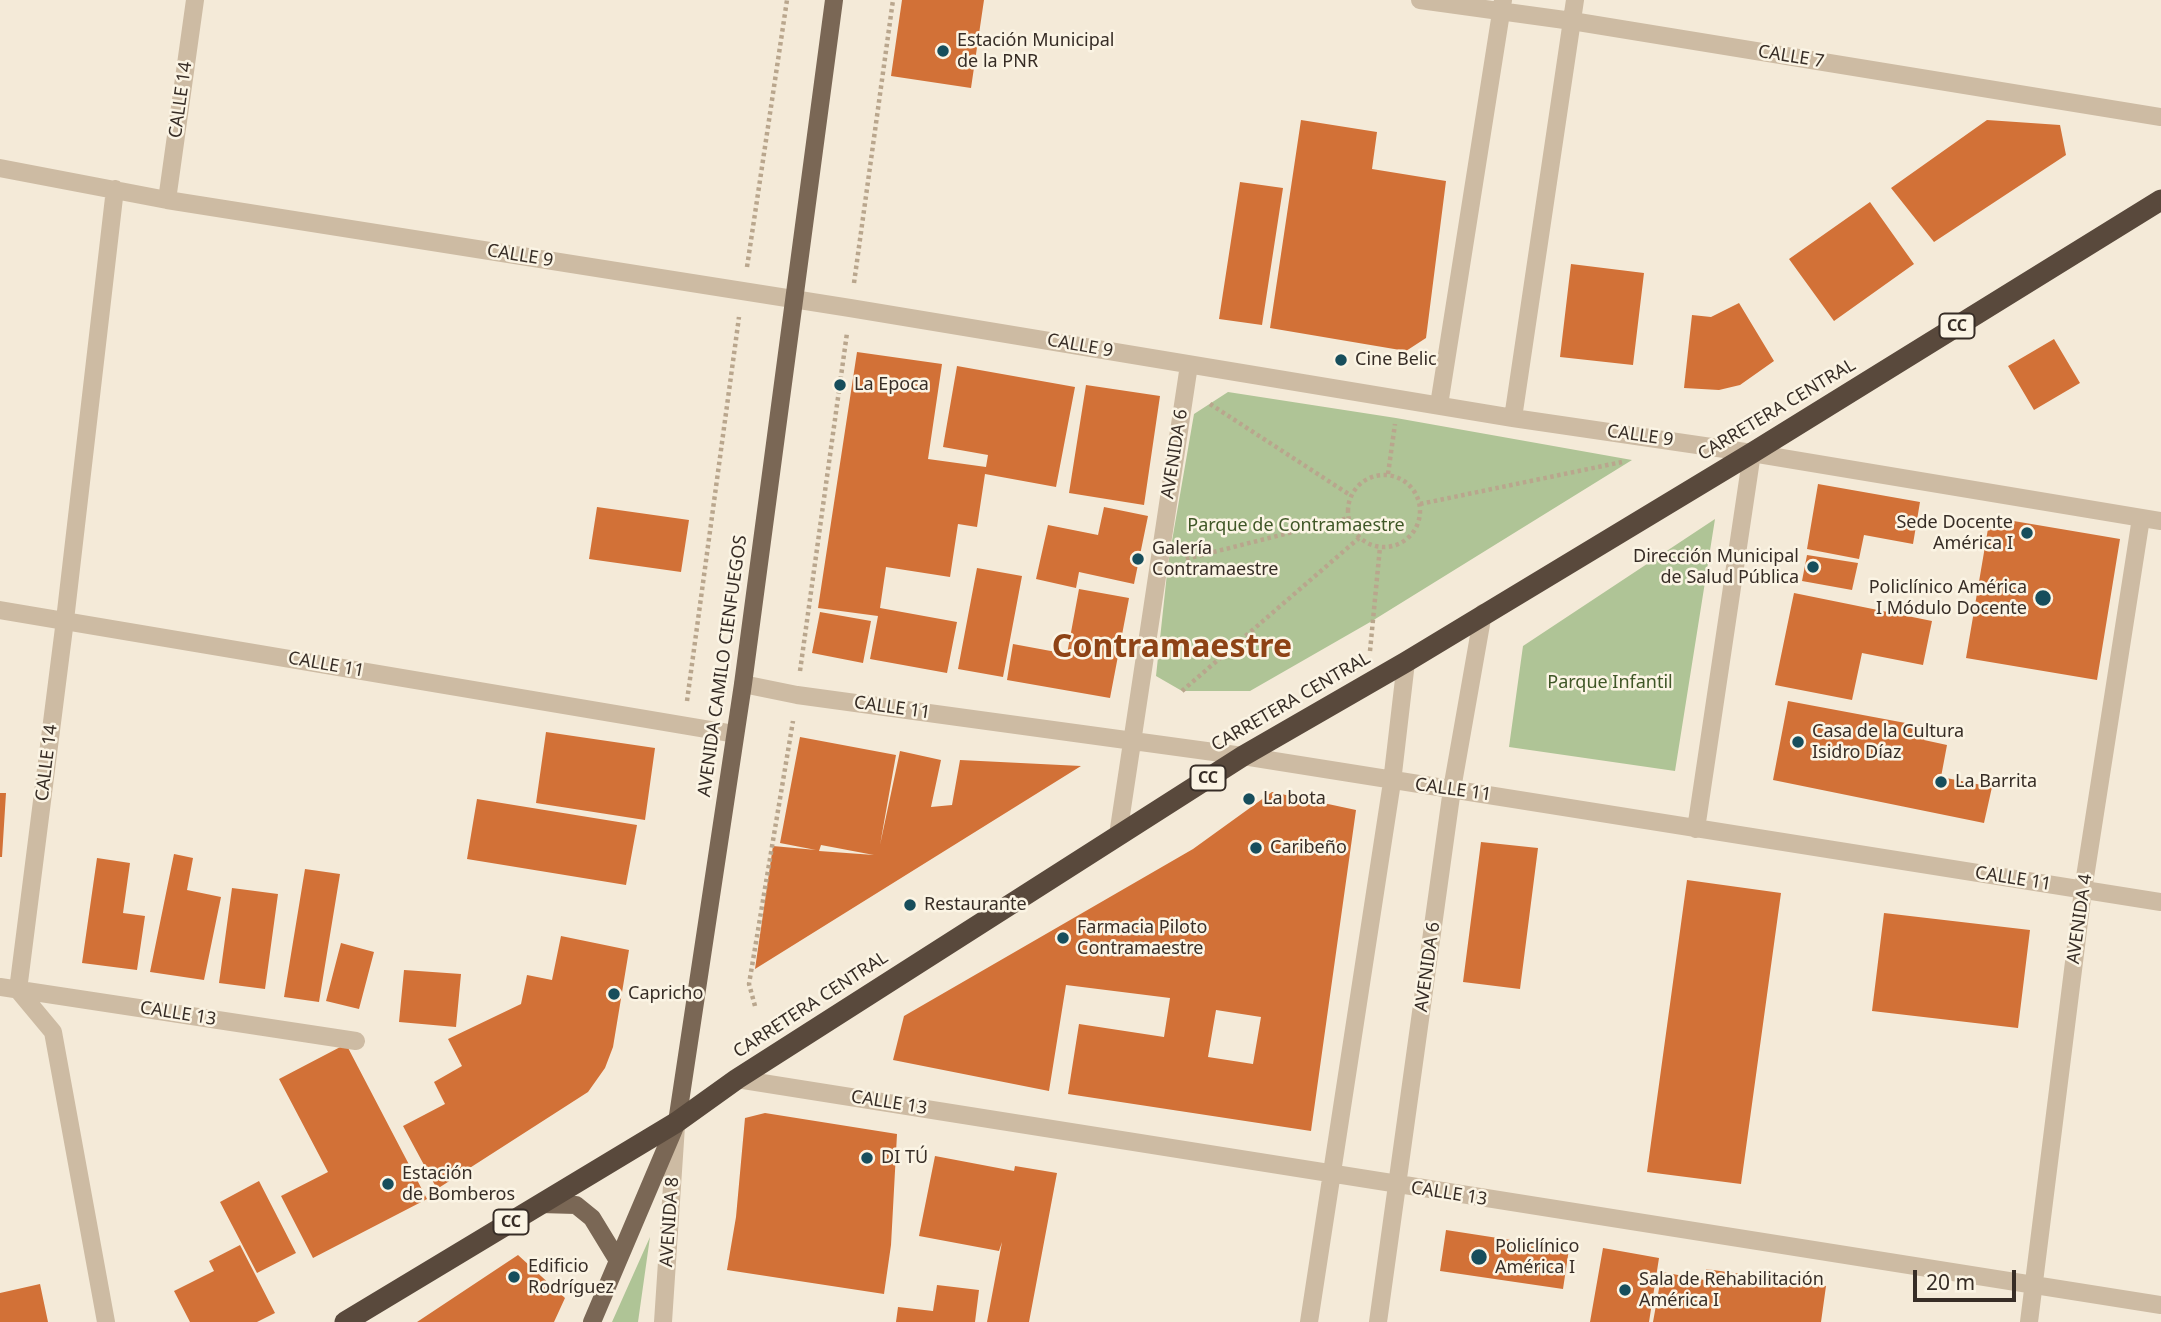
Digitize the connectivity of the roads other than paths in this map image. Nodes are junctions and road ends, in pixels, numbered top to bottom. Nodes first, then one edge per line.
1 (195, 0) edge
2 (834, 0) edge
3 (1420, 0) edge
4 (1575, 0) edge
5 (1502, 6) edge
6 (1572, 21) junction
7 (2161, 117) edge
8 (0, 168) edge
9 (115, 189) junction
10 (167, 200) junction
11 (2161, 200) edge
12 (795, 299) junction
13 (1189, 365) junction
14 (1439, 405) junction
15 (1513, 418) junction
16 (1752, 453) junction
17 (2141, 518) junction
18 (2161, 521) edge
19 (0, 610) edge
20 (1483, 613) junction
21 (65, 620) junction
22 (1406, 662) junction
23 (743, 684) junction
24 (735, 734) junction
25 (1132, 741) junction
26 (1242, 756) junction
27 (1392, 782) junction
28 (1452, 789) junction
29 (1696, 829) junction
30 (1118, 835) junction
31 (2083, 890) junction
32 (2161, 902) edge
33 (9, 988) edge
34 (356, 1041) dead end
35 (737, 1079) junction
36 (677, 1122) junction
37 (1332, 1174) junction
38 (1398, 1186) junction
39 (540, 1205) junction
40 (617, 1259) junction
41 (2034, 1283) junction
42 (2161, 1305) edge
43 (106, 1322) edge
44 (345, 1322) edge
45 (592, 1322) edge
46 (663, 1322) edge
47 (1309, 1322) edge
48 (1377, 1322) edge
49 (2029, 1322) edge

1 - 10 street, CALLE 14
2 - 12 main road, AVENIDA CAMILO CIENFUEGOS
3 - 5 street, CALLE 7
4 - 6 street
5 - 6 street, CALLE 7
5 - 14 street
6 - 7 street, CALLE 7
6 - 15 street
8 - 9 street, CALLE 9
9 - 10 street, CALLE 9
9 - 21 street, CALLE 14
10 - 12 street, CALLE 9
11 - 16 highway, CARRETERA CENTRAL / CC
12 - 13 street, CALLE 9
12 - 23 main road, AVENIDA CAMILO CIENFUEGOS
13 - 14 street, CALLE 9
13 - 25 street, AVENIDA 6
14 - 15 street, CALLE 9
15 - 16 street, CALLE 9
16 - 17 street, CALLE 9
16 - 20 highway, CARRETERA CENTRAL / CC
16 - 29 street
17 - 18 street, CALLE 9
17 - 31 street, AVENIDA 4
19 - 21 street, CALLE 11
20 - 22 highway, CARRETERA CENTRAL / CC
20 - 28 street, AVENIDA 6
21 - 24 street, CALLE 11
21 - 33 street, CALLE 14
22 - 26 highway, CARRETERA CENTRAL / CC
22 - 27 street
23 - 24 main road, AVENIDA CAMILO CIENFUEGOS
23 - 25 street, CALLE 11
24 - 36 main road, AVENIDA CAMILO CIENFUEGOS
25 - 26 street, CALLE 11
25 - 30 street, AVENIDA 6
26 - 27 street, CALLE 11
26 - 30 highway, CARRETERA CENTRAL / CC
27 - 28 street, CALLE 11
27 - 37 street
28 - 29 street, CALLE 11
28 - 38 street, AVENIDA 6
29 - 31 street, CALLE 11
30 - 35 highway, CARRETERA CENTRAL / CC
31 - 32 street, CALLE 11
31 - 41 street, AVENIDA 4
33 - 34 street, CALLE 13
33 - 43 street
35 - 36 highway, CARRETERA CENTRAL / CC
35 - 37 street, CALLE 13
36 - 39 highway, CARRETERA CENTRAL / CC
36 - 40 main road, AVENIDA CAMILO CIENFUEGOS
36 - 46 street, AVENIDA 8
37 - 38 street, CALLE 13
37 - 47 street
38 - 41 street, CALLE 13
38 - 48 street, AVENIDA 6
39 - 40 main road
39 - 44 highway, CARRETERA CENTRAL / CC
40 - 45 main road, AVENIDA CAMILO CIENFUEGOS
41 - 42 street, CALLE 13
41 - 49 street, AVENIDA 4

